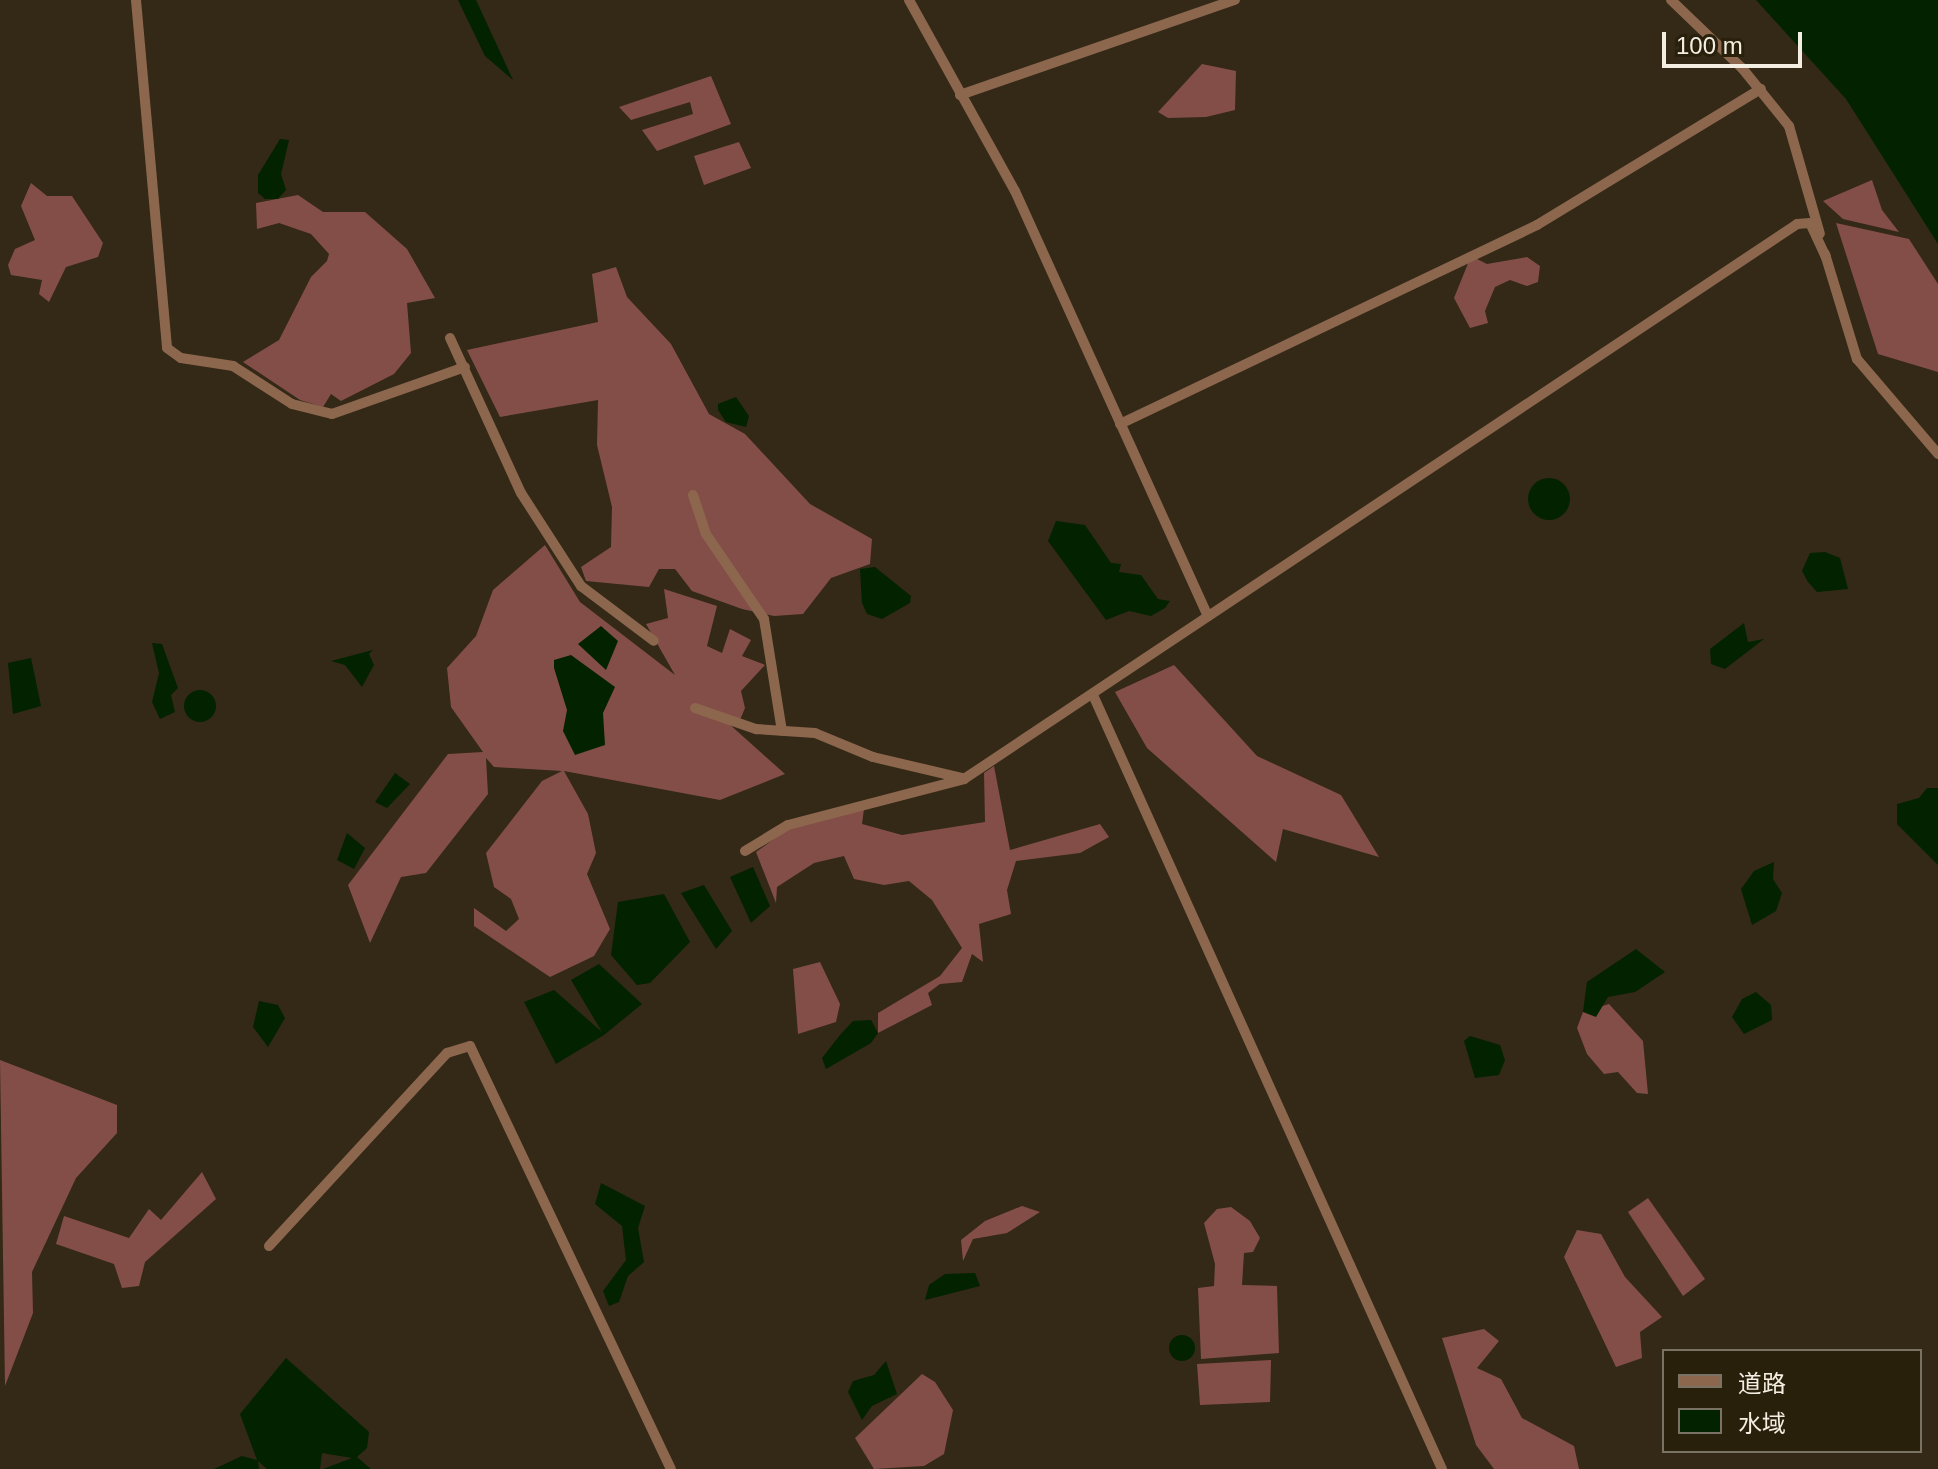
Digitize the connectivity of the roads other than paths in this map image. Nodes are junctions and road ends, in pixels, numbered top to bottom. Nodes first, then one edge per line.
1 (136, 0) edge
2 (909, 0) edge
3 (1235, 0) edge
4 (1671, 0) edge
5 (1761, 89) junction
6 (960, 95) junction
7 (1826, 257) junction
8 (450, 338) dead end
9 (465, 367) junction
10 (1120, 424) junction
11 (1938, 454) edge
12 (693, 495) dead end
13 (1208, 616) junction
14 (654, 641) dead end
15 (1093, 695) junction
16 (695, 708) dead end
17 (782, 731) junction
18 (964, 779) junction
19 (745, 851) dead end
20 (269, 1246) dead end
21 (671, 1469) edge
22 (1442, 1469) edge

1 - 9 street
2 - 6 street
3 - 6 street
4 - 5 street
5 - 7 street
5 - 10 street
6 - 10 street
7 - 11 street
7 - 13 street
8 - 9 street
9 - 14 street
10 - 13 street
12 - 17 street
13 - 15 street
15 - 18 street
15 - 22 street
16 - 17 street
17 - 18 street
18 - 19 street
20 - 21 street

